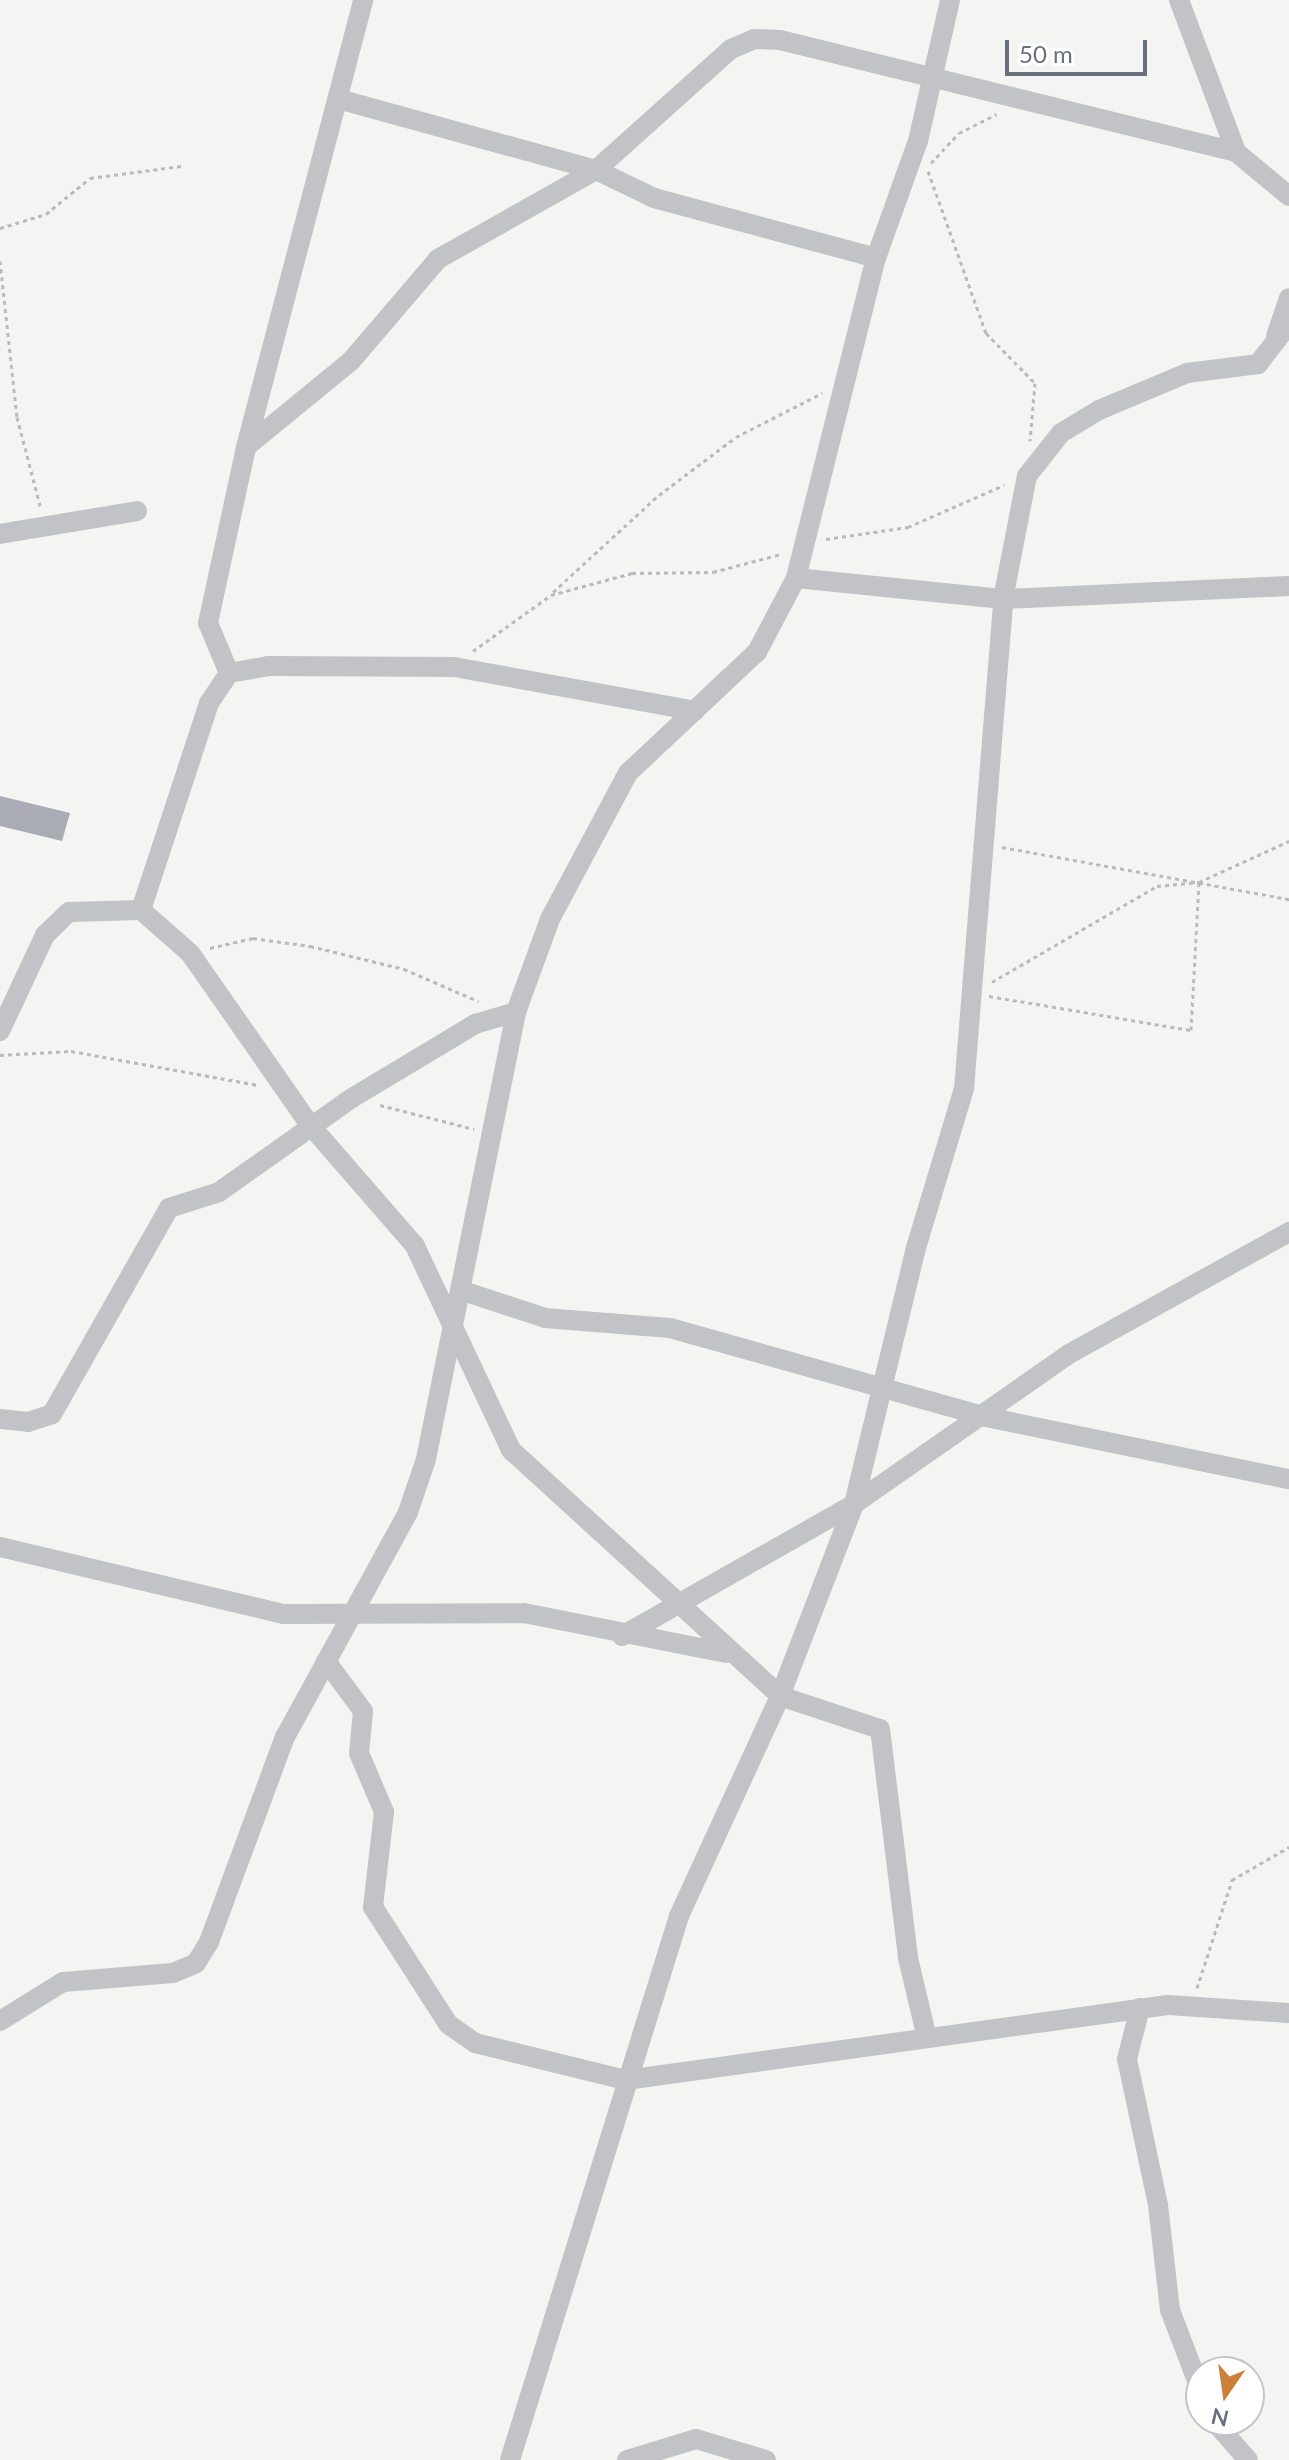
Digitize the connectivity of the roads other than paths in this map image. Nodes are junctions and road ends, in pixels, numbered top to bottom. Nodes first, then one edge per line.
1 (363, 0) edge
2 (950, 0) edge
3 (1179, 0) edge
4 (930, 79) junction
5 (342, 100) junction
6 (1236, 152) junction
7 (596, 170) junction
8 (1289, 196) edge
9 (876, 258) junction
10 (1289, 298) edge
11 (1282, 332) edge
12 (246, 447) junction
13 (137, 511) dead end
14 (0, 534) edge
15 (796, 578) junction
16 (1289, 586) edge
17 (1003, 599) junction
18 (229, 673) junction
19 (695, 711) junction
20 (141, 910) junction
21 (506, 1013) junction
22 (0, 1031) edge
23 (310, 1125) junction
24 (1289, 1232) edge
25 (463, 1291) junction
26 (453, 1333) junction
27 (881, 1386) junction
28 (986, 1417) junction
29 (0, 1419) edge
30 (1289, 1479) edge
31 (854, 1504) junction
32 (0, 1547) edge
33 (679, 1605) junction
34 (348, 1619) junction
35 (622, 1636) junction
36 (726, 1653) junction
37 (326, 1661) junction
38 (780, 1696) junction
39 (1140, 2008) junction
40 (1289, 2013) edge
41 (0, 2021) edge
42 (926, 2034) junction
43 (626, 2080) junction
44 (1188, 2356) edge
45 (1227, 2436) edge
46 (510, 2460) edge
47 (627, 2460) edge
48 (766, 2460) edge
49 (1248, 2460) edge

1 - 5 street
2 - 4 street
3 - 6 street
4 - 6 street
4 - 7 street
4 - 9 street
5 - 7 street
5 - 12 street
6 - 8 street
7 - 9 street
7 - 12 street
9 - 15 street
10 - 11 street
11 - 17 street
12 - 18 street
13 - 14 street
15 - 17 street
15 - 19 street
16 - 17 street
17 - 27 street
18 - 19 street
18 - 20 street
19 - 21 street
20 - 22 street
20 - 23 street
21 - 23 street
21 - 25 street
23 - 26 street
23 - 29 street
24 - 28 street
25 - 26 street
25 - 27 street
26 - 33 street
26 - 34 street
27 - 28 street
27 - 31 street
28 - 30 street
28 - 31 street
31 - 33 street
31 - 38 street
32 - 34 street
33 - 35 street
33 - 36 street
34 - 35 street
34 - 37 street
35 - 36 street
36 - 38 street
37 - 41 street
37 - 43 street
38 - 42 street
38 - 43 street
39 - 40 street
39 - 42 street
39 - 44 street
42 - 43 street
43 - 46 street
45 - 49 street
47 - 48 street

